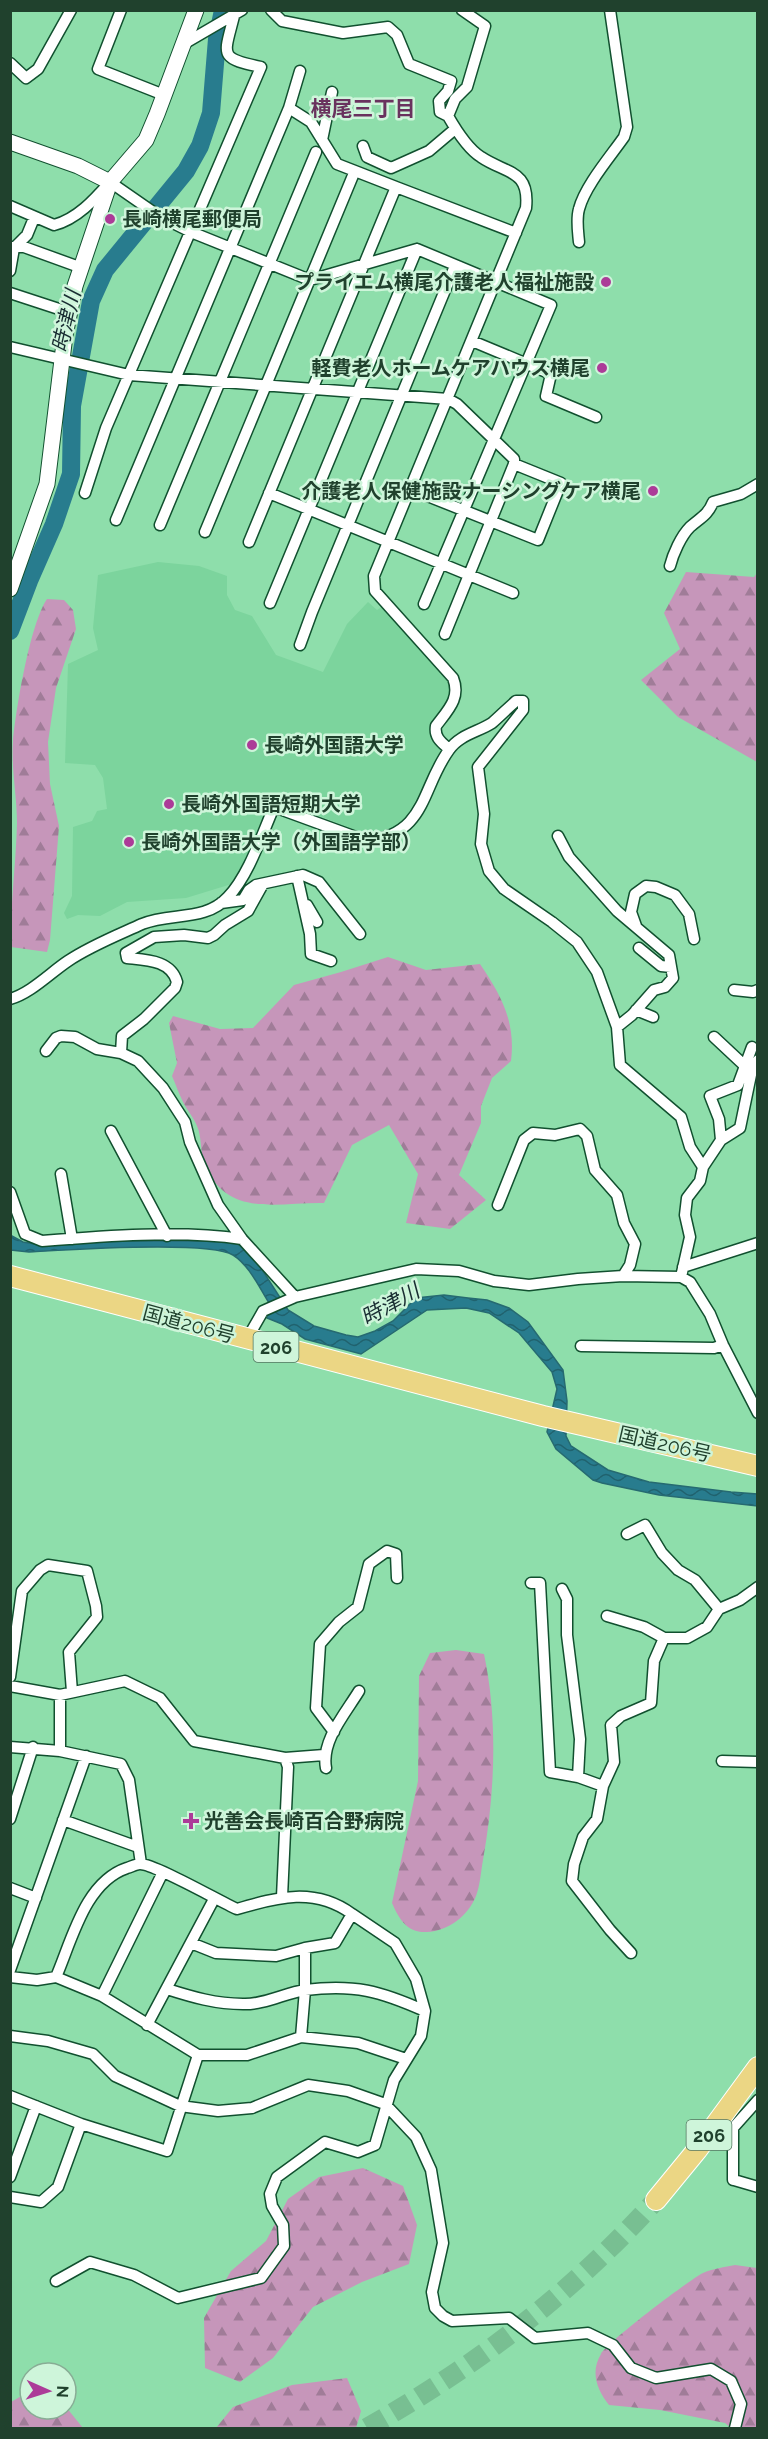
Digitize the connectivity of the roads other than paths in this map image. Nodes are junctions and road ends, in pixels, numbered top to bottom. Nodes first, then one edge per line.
1 (71, 10) edge
2 (121, 10) edge
3 (196, 10) edge
4 (271, 10) edge
5 (462, 10) edge
6 (610, 10) edge
7 (235, 15) edge
8 (182, 46) junction
9 (10, 63) edge
10 (300, 71) dead end
11 (332, 92) dead end
12 (164, 95) junction
13 (289, 108) junction
14 (448, 116) junction
15 (455, 129) junction
16 (322, 140) junction
17 (10, 142) edge
18 (363, 146) dead end
19 (316, 152) dead end
20 (354, 173) junction
21 (110, 182) junction
22 (396, 187) junction
23 (10, 206) edge
24 (34, 218) junction
25 (191, 232) junction
26 (516, 233) junction
27 (579, 242) dead end
28 (12, 247) edge
29 (231, 247) junction
30 (417, 249) junction
31 (271, 262) junction
32 (363, 265) junction
33 (455, 267) junction
34 (82, 268) junction
35 (10, 271) edge
36 (310, 280) junction
37 (497, 282) junction
38 (10, 293) edge
39 (68, 312) junction
40 (471, 341) junction
41 (10, 347) edge
42 (64, 360) junction
43 (525, 363) junction
44 (129, 375) junction
45 (174, 379) junction
46 (218, 383) junction
47 (265, 384) junction
48 (311, 389) junction
49 (357, 393) junction
50 (403, 396) junction
51 (448, 399) junction
52 (596, 417) dead end
53 (494, 438) junction
54 (514, 464) junction
55 (758, 484) edge
56 (410, 489) junction
57 (85, 493) dead end
58 (269, 493) junction
59 (309, 510) junction
60 (463, 510) junction
61 (116, 520) dead end
62 (491, 522) junction
63 (160, 525) dead end
64 (349, 525) junction
65 (205, 532) dead end
66 (249, 543) dead end
67 (389, 543) junction
68 (442, 564) junction
69 (670, 567) dead end
70 (468, 576) junction
71 (10, 589) edge
72 (513, 593) dead end
73 (270, 603) dead end
74 (424, 604) dead end
75 (445, 634) dead end
76 (300, 645) dead end
77 (449, 749) junction
78 (558, 836) dead end
79 (297, 876) junction
80 (263, 884) junction
81 (302, 897) junction
82 (220, 903) junction
83 (317, 922) dead end
84 (636, 926) junction
85 (360, 934) dead end
86 (694, 939) dead end
87 (639, 948) dead end
88 (331, 961) dead end
89 (671, 967) junction
90 (734, 990) dead end
91 (758, 990) edge
92 (10, 999) edge
93 (636, 1010) junction
94 (653, 1017) dead end
95 (617, 1028) junction
96 (714, 1037) dead end
97 (752, 1047) dead end
98 (46, 1051) dead end
99 (121, 1053) junction
100 (758, 1060) edge
101 (745, 1066) junction
102 (111, 1131) dead end
103 (721, 1140) junction
104 (703, 1167) junction
105 (61, 1174) dead end
106 (10, 1192) edge
107 (498, 1205) dead end
108 (167, 1236) junction
109 (72, 1239) junction
110 (242, 1239) junction
111 (758, 1243) edge
112 (682, 1272) junction
113 (10, 1276) edge
114 (623, 1276) junction
115 (295, 1297) junction
116 (247, 1339) junction
117 (723, 1345) junction
118 (580, 1346) dead end
119 (758, 1413) edge
120 (758, 1467) edge
121 (627, 1534) dead end
122 (397, 1578) dead end
123 (531, 1583) dead end
124 (758, 1587) edge
125 (562, 1589) dead end
126 (719, 1609) junction
127 (607, 1616) dead end
128 (664, 1638) junction
129 (10, 1677) edge
130 (10, 1686) edge
131 (359, 1691) dead end
132 (72, 1692) junction
133 (60, 1695) junction
134 (334, 1732) junction
135 (10, 1746) edge
136 (33, 1748) junction
137 (60, 1751) junction
138 (324, 1755) junction
139 (86, 1756) junction
140 (285, 1758) junction
141 (722, 1761) dead end
142 (758, 1762) edge
143 (326, 1768) dead end
144 (578, 1777) junction
145 (603, 1786) junction
146 (10, 1819) edge
147 (63, 1820) junction
148 (138, 1847) junction
149 (141, 1864) junction
150 (163, 1872) junction
151 (10, 1888) edge
152 (282, 1896) junction
153 (36, 1898) junction
154 (214, 1899) junction
155 (352, 1914) junction
156 (191, 1942) junction
157 (305, 1948) junction
158 (631, 1953) dead end
159 (10, 1970) edge
160 (10, 1977) edge
161 (56, 1977) junction
162 (167, 1989) junction
163 (305, 1990) junction
164 (102, 1996) junction
165 (425, 2011) junction
166 (147, 2025) junction
167 (10, 2036) edge
168 (301, 2037) junction
169 (198, 2055) junction
170 (406, 2059) junction
171 (758, 2067) edge
172 (758, 2080) edge
173 (10, 2096) edge
174 (758, 2100) edge
175 (385, 2104) junction
176 (36, 2106) junction
177 (180, 2106) junction
178 (81, 2124) junction
179 (10, 2177) edge
180 (758, 2187) edge
181 (10, 2197) edge
182 (56, 2281) dead end
183 (735, 2428) edge

1 - 9 street
2 - 12 street
3 - 8 street
4 - 14 street
5 - 14 street
6 - 27 street
7 - 8 street
7 - 25 street
8 - 12 street
10 - 13 street
11 - 16 street
12 - 21 street
13 - 16 street
13 - 29 street
14 - 15 street
15 - 18 street
15 - 26 street
16 - 20 street
17 - 21 street
19 - 31 street
20 - 22 street
20 - 36 street
21 - 24 street
21 - 25 street
21 - 34 street
22 - 26 street
22 - 32 street
23 - 24 street
24 - 28 street
25 - 29 street
25 - 44 street
26 - 37 street
28 - 34 street
28 - 35 street
29 - 31 street
29 - 45 street
30 - 32 street
30 - 33 street
30 - 49 street
31 - 36 street
31 - 46 street
32 - 36 street
32 - 48 street
33 - 37 street
33 - 50 street
34 - 39 street
36 - 47 street
37 - 40 street
37 - 43 street
38 - 39 street
39 - 42 street
40 - 43 street
40 - 51 street
41 - 42 street
42 - 44 street
42 - 71 street
43 - 52 street
43 - 53 street
44 - 45 street
44 - 57 street
45 - 46 street
45 - 61 street
46 - 47 street
46 - 63 street
47 - 48 street
47 - 65 street
48 - 49 street
48 - 58 street
49 - 50 street
49 - 59 street
50 - 51 street
50 - 64 street
51 - 53 street
51 - 56 street
53 - 54 street
53 - 60 street
54 - 62 street
54 - 62 street
55 - 69 street
56 - 60 street
56 - 67 street
58 - 59 street
58 - 66 street
59 - 64 street
59 - 73 street
60 - 62 street
60 - 68 street
62 - 70 street
64 - 67 street
64 - 76 street
67 - 68 street
67 - 77 street
68 - 70 street
68 - 74 street
70 - 72 street
70 - 75 street
77 - 82 street
77 - 95 street
78 - 84 street
79 - 80 street
79 - 81 street
79 - 85 street
80 - 82 street
80 - 99 street
81 - 83 street
81 - 88 street
82 - 92 street
84 - 86 street
84 - 89 street
87 - 89 street
89 - 93 street
90 - 91 street
93 - 94 street
93 - 95 street
95 - 104 street
96 - 101 street
97 - 101 street
98 - 99 street
99 - 110 street
100 - 103 street
101 - 103 street
102 - 108 street
103 - 104 street
104 - 112 street
105 - 109 street
106 - 109 street
107 - 114 street
108 - 109 street
108 - 110 street
110 - 115 street
111 - 112 street
112 - 114 street
112 - 117 street
113 - 116 highway, 国道206号 / 206
114 - 115 street
115 - 116 street
116 - 120 highway, 国道206号 / 206
117 - 118 street
117 - 119 street
121 - 126 street
122 - 134 street
123 - 144 street
124 - 126 street
125 - 144 street
126 - 128 street
127 - 128 street
128 - 145 street
129 - 132 street
130 - 133 street
131 - 134 street
132 - 133 street
132 - 140 street
133 - 137 street
134 - 138 street
135 - 136 street
136 - 137 street
136 - 146 street
137 - 139 street
138 - 140 street
138 - 143 street
139 - 147 street
139 - 148 street
140 - 152 street
141 - 142 street
144 - 145 street
145 - 158 street
147 - 148 street
147 - 153 street
148 - 149 street
149 - 150 street
149 - 161 street
150 - 154 street
150 - 164 street
151 - 153 street
152 - 154 street
152 - 155 street
153 - 159 street
154 - 156 street
155 - 157 street
155 - 165 street
156 - 157 street
156 - 162 street
157 - 163 street
160 - 161 street
161 - 164 street
162 - 163 street
162 - 166 street
163 - 165 street
163 - 168 street
164 - 166 street
165 - 170 street
166 - 169 street
167 - 177 street
168 - 169 street
168 - 170 street
169 - 177 street
170 - 175 street
171 - 172 highway, 206
173 - 176 street
174 - 180 street
175 - 177 street
175 - 182 street
175 - 183 street
176 - 178 street
176 - 179 street
177 - 178 street
178 - 181 street

